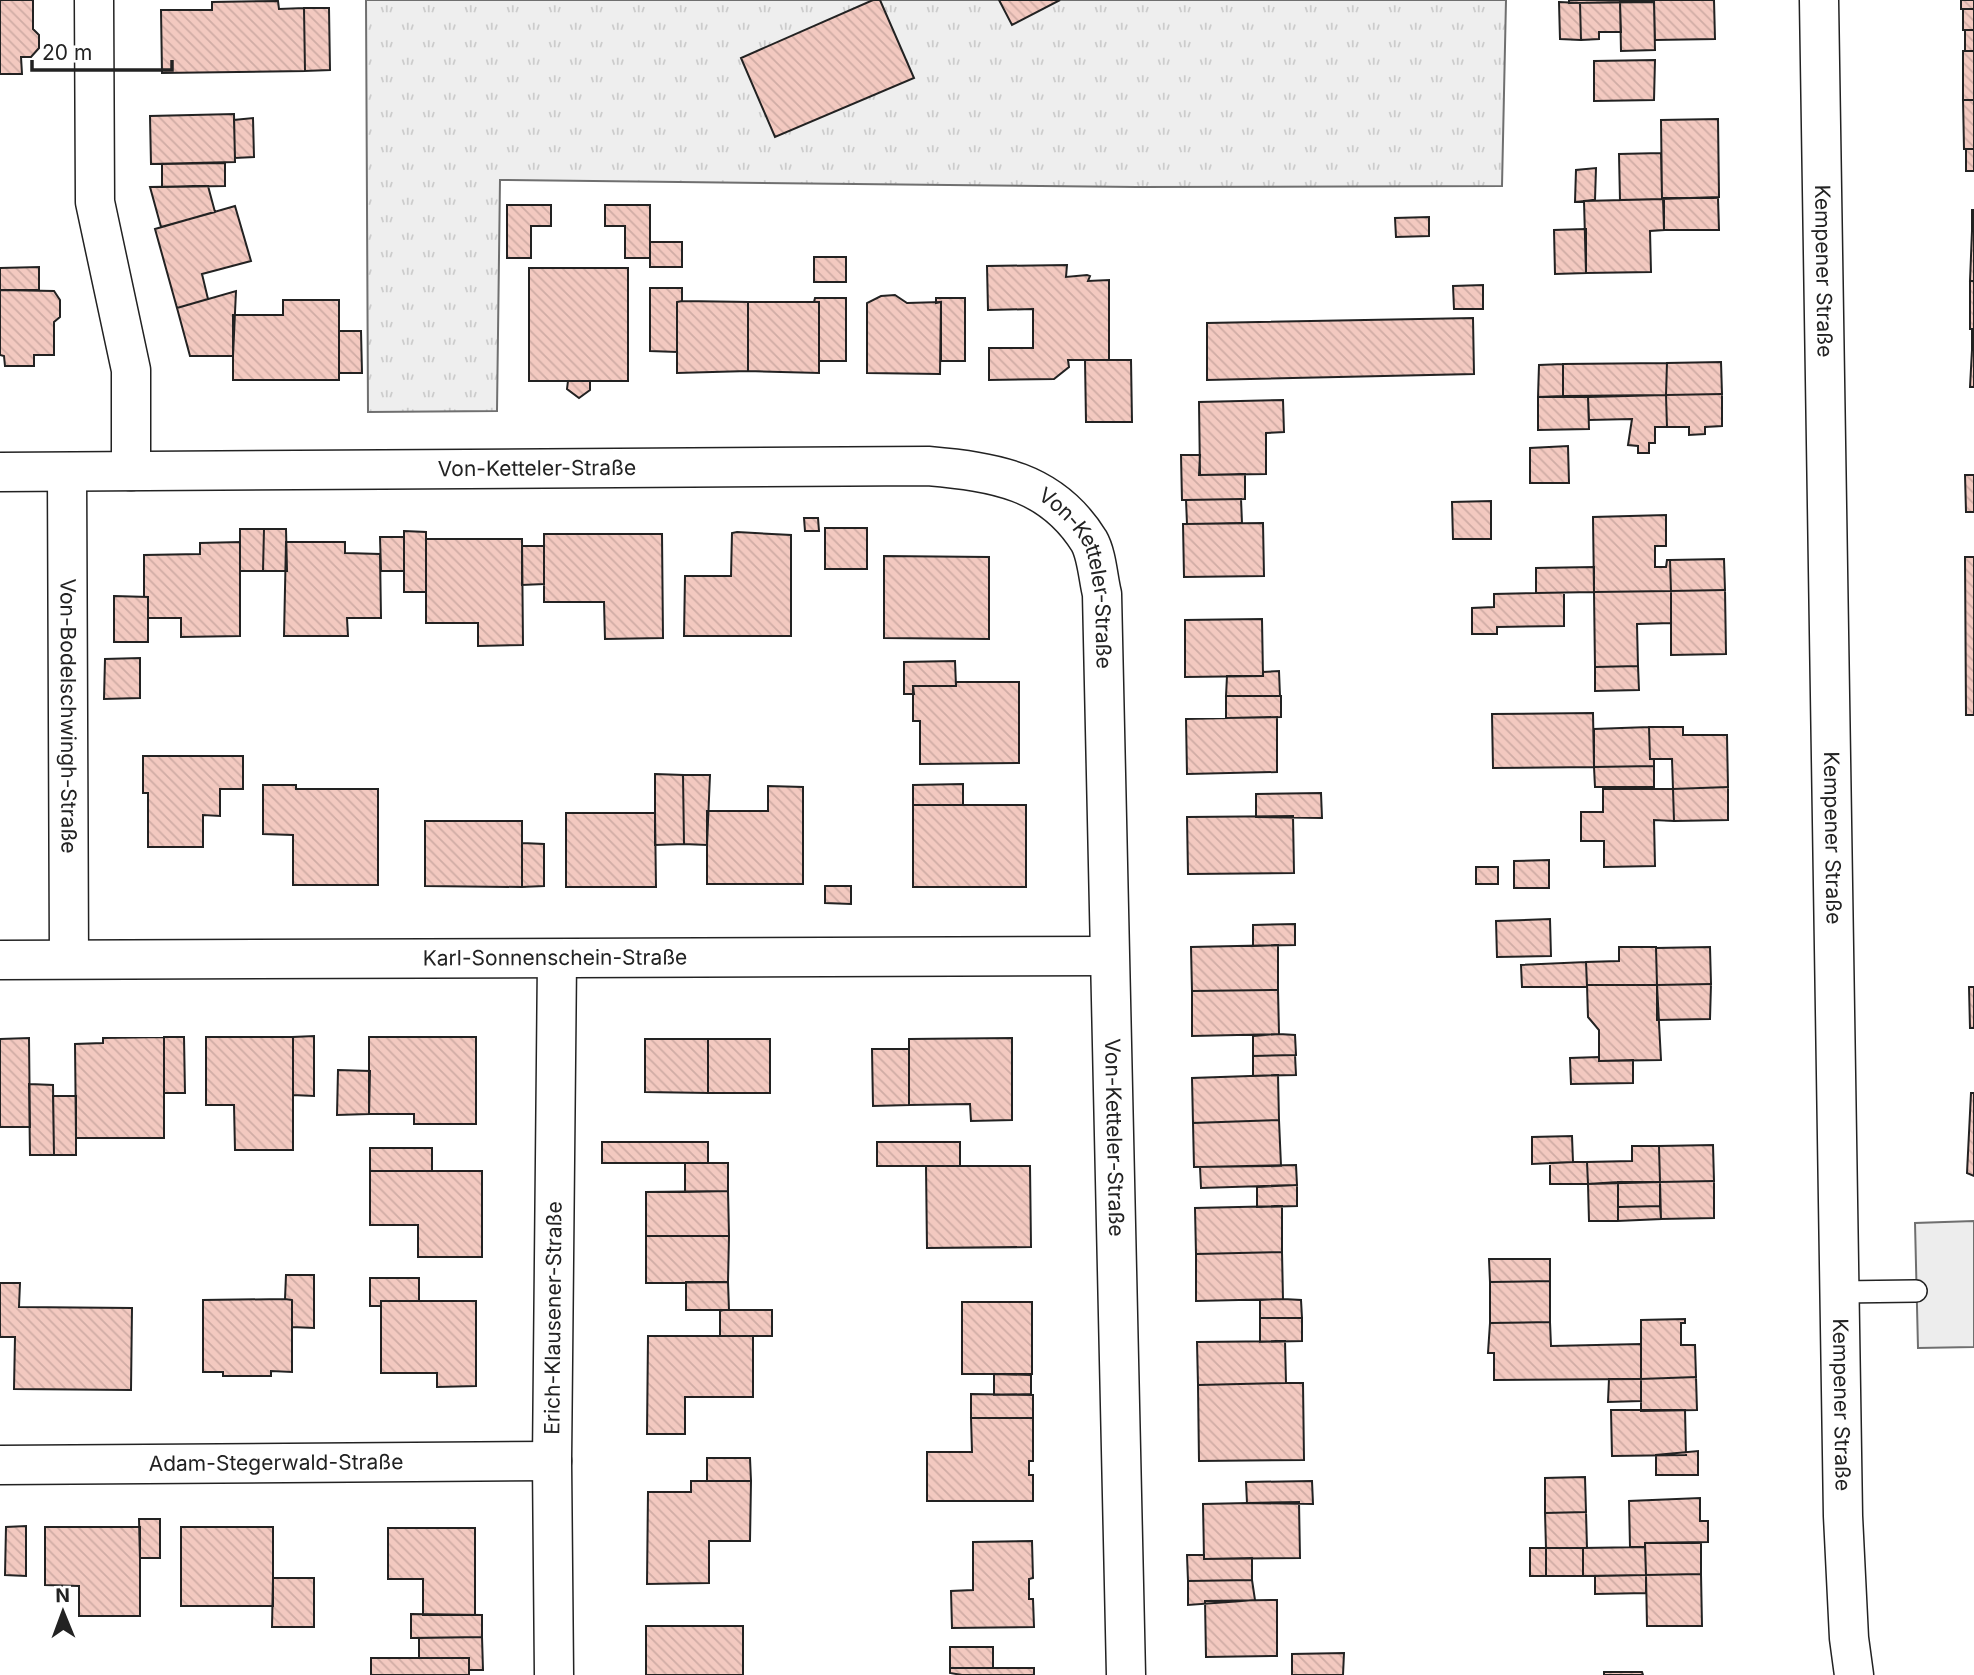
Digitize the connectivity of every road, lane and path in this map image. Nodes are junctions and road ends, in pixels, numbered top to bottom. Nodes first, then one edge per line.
1 (94, 0) edge
2 (1819, 0) edge
3 (131, 471) junction
4 (0, 472) edge
5 (67, 473) junction
6 (1108, 956) junction
7 (69, 959) junction
8 (0, 960) edge
9 (557, 960) junction
10 (1916, 1291) dead end
11 (1840, 1292) junction
12 (551, 1461) junction
13 (0, 1465) edge
14 (554, 1675) edge
15 (1126, 1675) edge
16 (1854, 1675) edge

1 - 3 street
2 - 11 street, Kempener Straße
3 - 5 street, Von-Ketteler-Straße
3 - 6 street, Von-Ketteler-Straße
4 - 5 street, Von-Ketteler-Straße
5 - 7 street, Von-Bodelschwingh-Straße
6 - 9 street, Karl-Sonnenschein-Straße
6 - 15 street, Von-Ketteler-Straße
7 - 8 street, Karl-Sonnenschein-Straße
7 - 9 street, Karl-Sonnenschein-Straße
9 - 12 street, Erich-Klausener-Straße
10 - 11 lane
11 - 16 street, Kempener Straße
12 - 13 street, Adam-Stegerwald-Straße
12 - 14 street, Erich-Klausener-Straße

